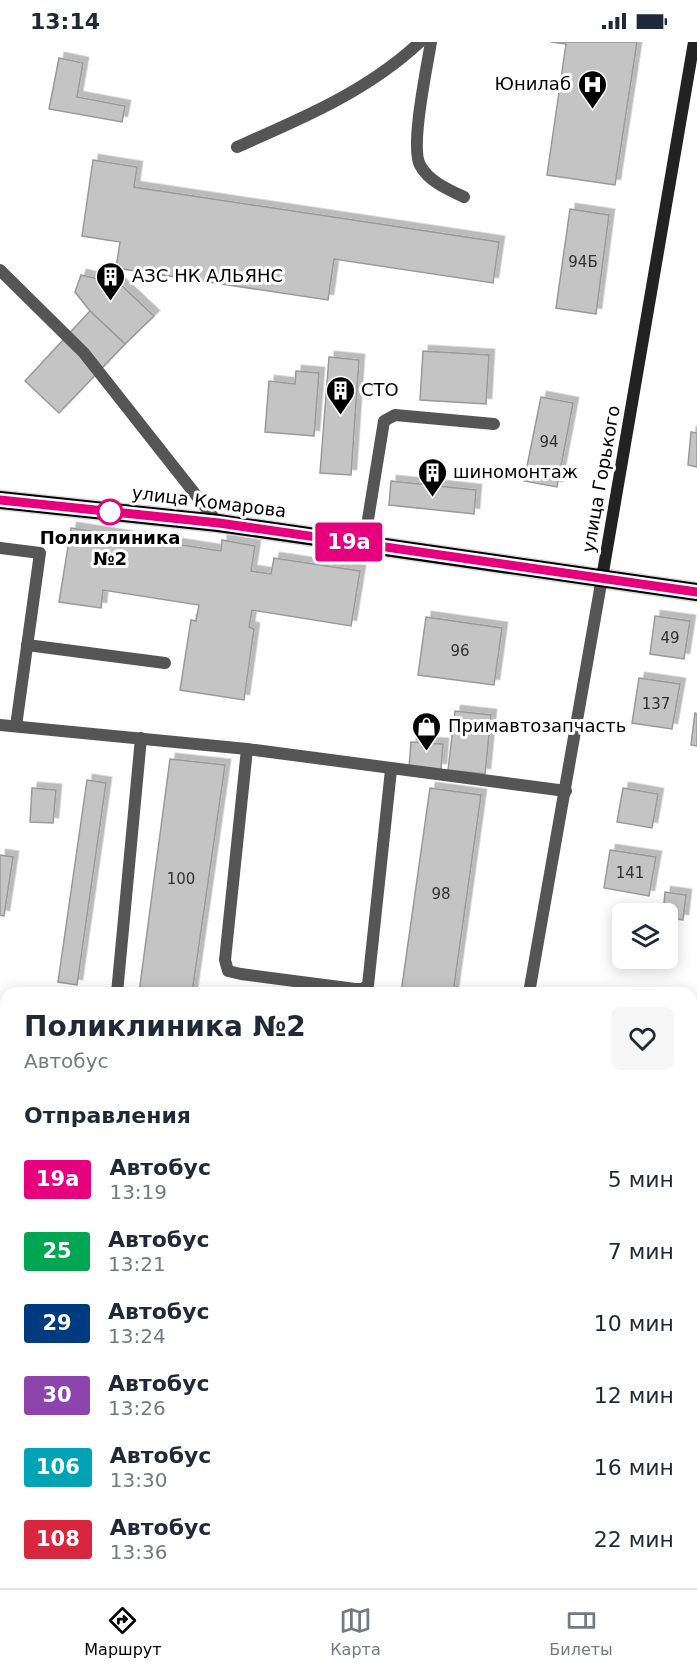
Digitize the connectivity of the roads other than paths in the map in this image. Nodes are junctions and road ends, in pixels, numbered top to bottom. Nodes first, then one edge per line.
1 (420, 42) edge
2 (430, 42) edge
3 (694, 42) edge
4 (237, 147) dead end
5 (464, 197) dead end
6 (0, 270) edge
7 (494, 424) dead end
8 (0, 500) edge
9 (219, 523) junction
10 (364, 544) junction
11 (0, 548) edge
12 (602, 578) junction
13 (697, 592) edge
14 (27, 645) junction
15 (165, 663) dead end
16 (0, 725) edge
17 (16, 726) junction
18 (141, 738) junction
19 (247, 749) junction
20 (391, 770) junction
21 (566, 791) junction
22 (118, 987) edge
23 (340, 987) edge
24 (366, 987) edge
25 (530, 987) edge

1 - 4 street
2 - 5 street
3 - 12 main road, улица Горького
6 - 9 street
7 - 10 street
8 - 9 highway, улица Комарова
9 - 10 highway, улица Комарова
10 - 12 highway, улица Комарова
11 - 14 street
12 - 13 highway, улица Комарова
12 - 21 street, улица Горького
14 - 15 street
14 - 17 street
16 - 17 street
17 - 18 street
18 - 19 street
18 - 22 street
19 - 20 street
19 - 23 street
20 - 21 street
20 - 24 street
21 - 25 street, улица Горького

